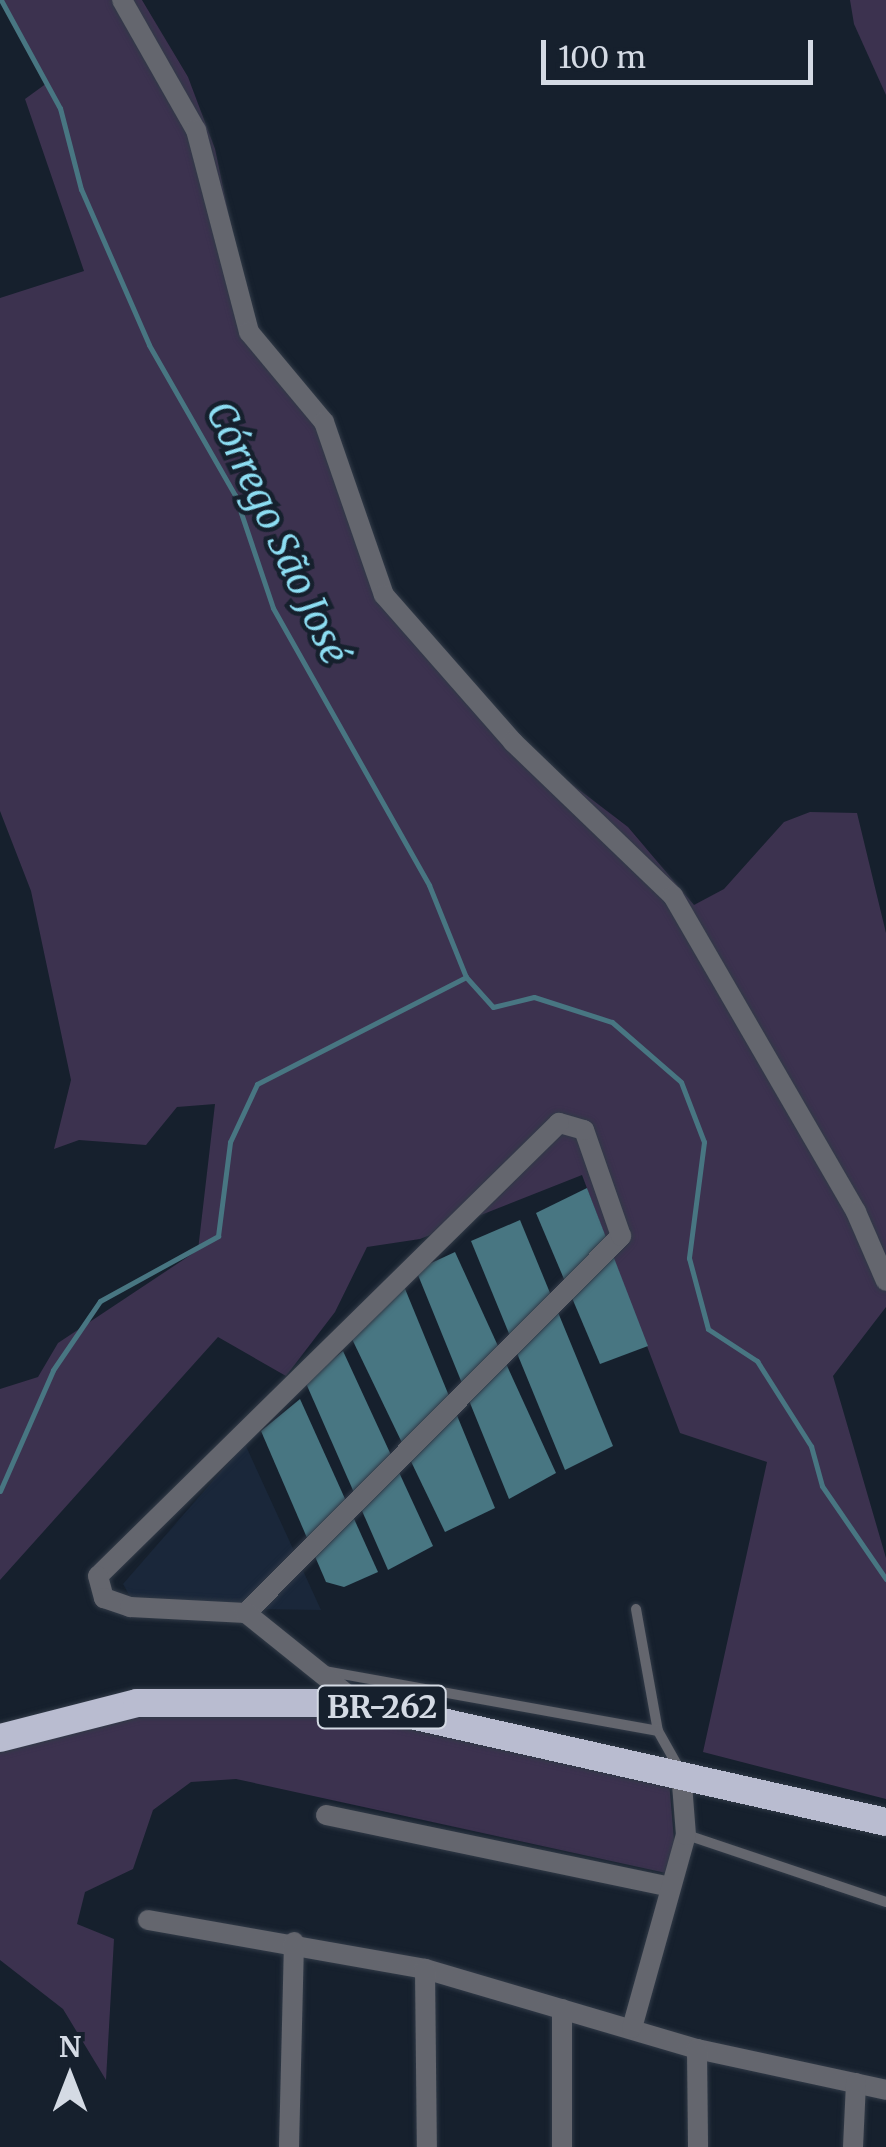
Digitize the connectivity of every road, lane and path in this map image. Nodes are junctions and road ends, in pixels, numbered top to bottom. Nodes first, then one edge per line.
1 (122, 0) edge
2 (886, 1281) edge
3 (636, 1609) dead end
4 (246, 1613) junction
5 (320, 1670) junction
6 (358, 1703) junction
7 (658, 1731) junction
8 (0, 1738) edge
9 (681, 1772) junction
10 (326, 1815) dead end
11 (886, 1822) edge
12 (686, 1835) junction
13 (670, 1886) junction
14 (886, 1902) edge
15 (148, 1920) dead end
16 (294, 1942) junction
17 (425, 1969) junction
18 (562, 2009) junction
19 (632, 2028) junction
20 (697, 2048) junction
21 (856, 2083) junction
22 (886, 2090) edge
23 (288, 2147) edge
24 (427, 2147) edge
25 (562, 2147) edge
26 (698, 2147) edge
27 (853, 2147) edge

1 - 2 street
3 - 7 lane
4 - 4 street
4 - 5 street
5 - 6 street
5 - 7 lane
6 - 8 highway, BR-262
6 - 9 highway, BR-262
7 - 9 lane
9 - 11 highway, BR-262
9 - 12 street
10 - 13 street
12 - 13 street
12 - 14 lane
13 - 19 street
15 - 16 street
16 - 17 street
16 - 23 street
17 - 18 street
17 - 24 street
18 - 19 street
18 - 25 street
19 - 20 street
20 - 21 street
20 - 26 street
21 - 22 street
21 - 27 street

